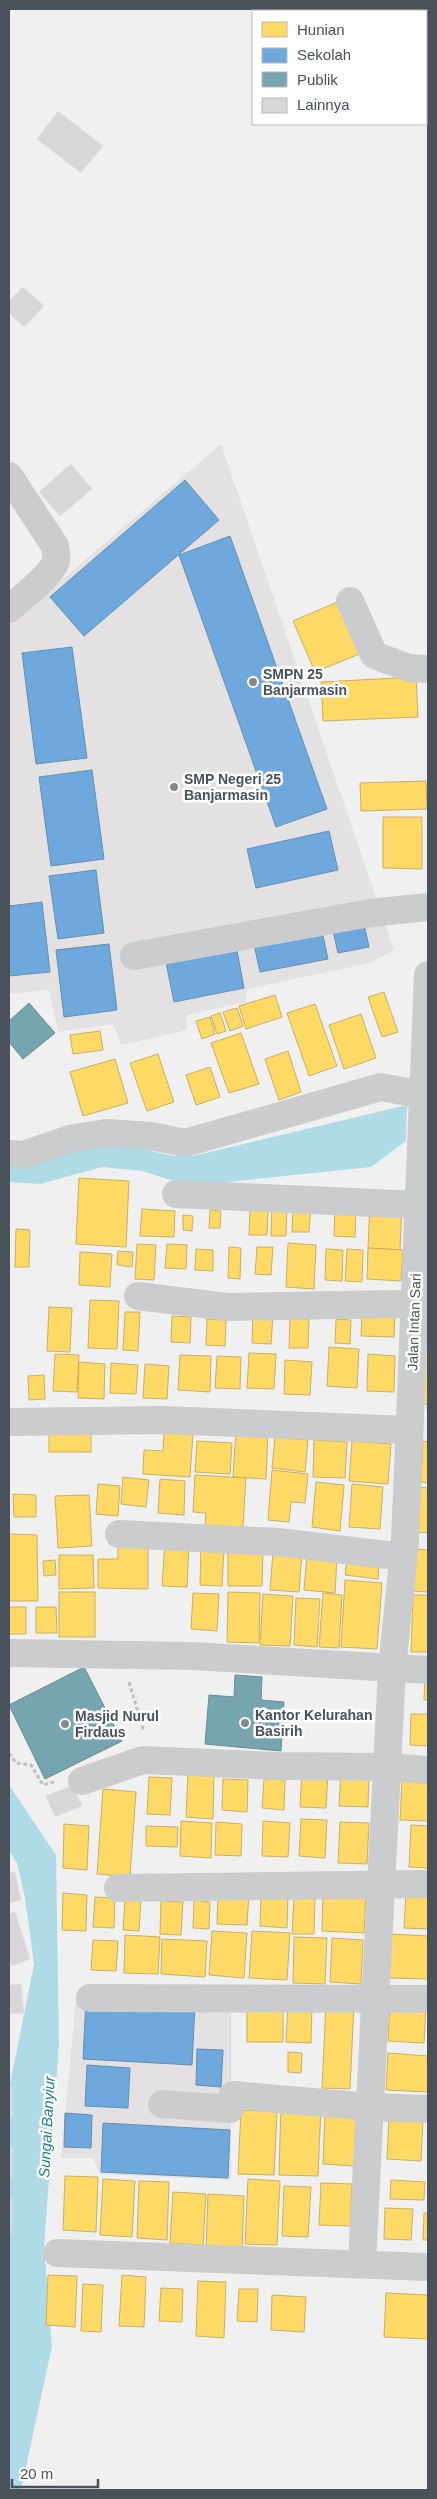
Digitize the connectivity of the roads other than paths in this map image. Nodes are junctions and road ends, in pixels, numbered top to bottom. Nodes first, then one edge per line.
1 (9, 476) edge
2 (350, 601) dead end
3 (9, 609) edge
4 (428, 669) edge
5 (428, 907) edge
6 (134, 956) dead end
7 (428, 975) edge
8 (428, 987) edge
9 (425, 1095) edge
10 (9, 1154) edge
11 (176, 1194) dead end
12 (423, 1206) edge
13 (138, 1296) dead end
14 (421, 1308) edge
15 (9, 1422) edge
16 (415, 1434) edge
17 (119, 1534) dead end
18 (412, 1547) edge
19 (9, 1653) edge
20 (392, 1669) junction
21 (428, 1670) edge
22 (387, 1767) junction
23 (428, 1770) edge
24 (82, 1781) road end
25 (428, 1884) edge
26 (381, 1885) junction
27 (118, 1888) dead end
28 (90, 1998) dead end
29 (428, 1999) edge
30 (375, 2000) junction
31 (162, 2104) dead end
32 (370, 2107) junction
33 (428, 2109) edge
34 (57, 2254) dead end
35 (362, 2263) junction
36 (428, 2267) edge

1 - 3 street
2 - 4 street
5 - 6 street
7 - 8 street, Jalan Intan Sari
8 - 9 street, Jalan Intan Sari
9 - 10 street
9 - 12 street, Jalan Intan Sari
11 - 12 street
12 - 14 street, Jalan Intan Sari
13 - 14 street
14 - 16 street, Jalan Intan Sari
15 - 16 street
16 - 18 street, Jalan Intan Sari
17 - 18 street
18 - 20 street, Jalan Intan Sari
19 - 20 street
20 - 21 street
20 - 22 street, Jalan Intan Sari
22 - 23 street
22 - 24 street
22 - 26 street, Jalan Intan Sari
25 - 26 street
26 - 27 street
26 - 30 street, Jalan Intan Sari
28 - 30 street
29 - 30 street
30 - 32 street, Jalan Intan Sari
31 - 32 street
32 - 33 street
32 - 35 street, Jalan Intan Sari
34 - 35 street
35 - 36 street

